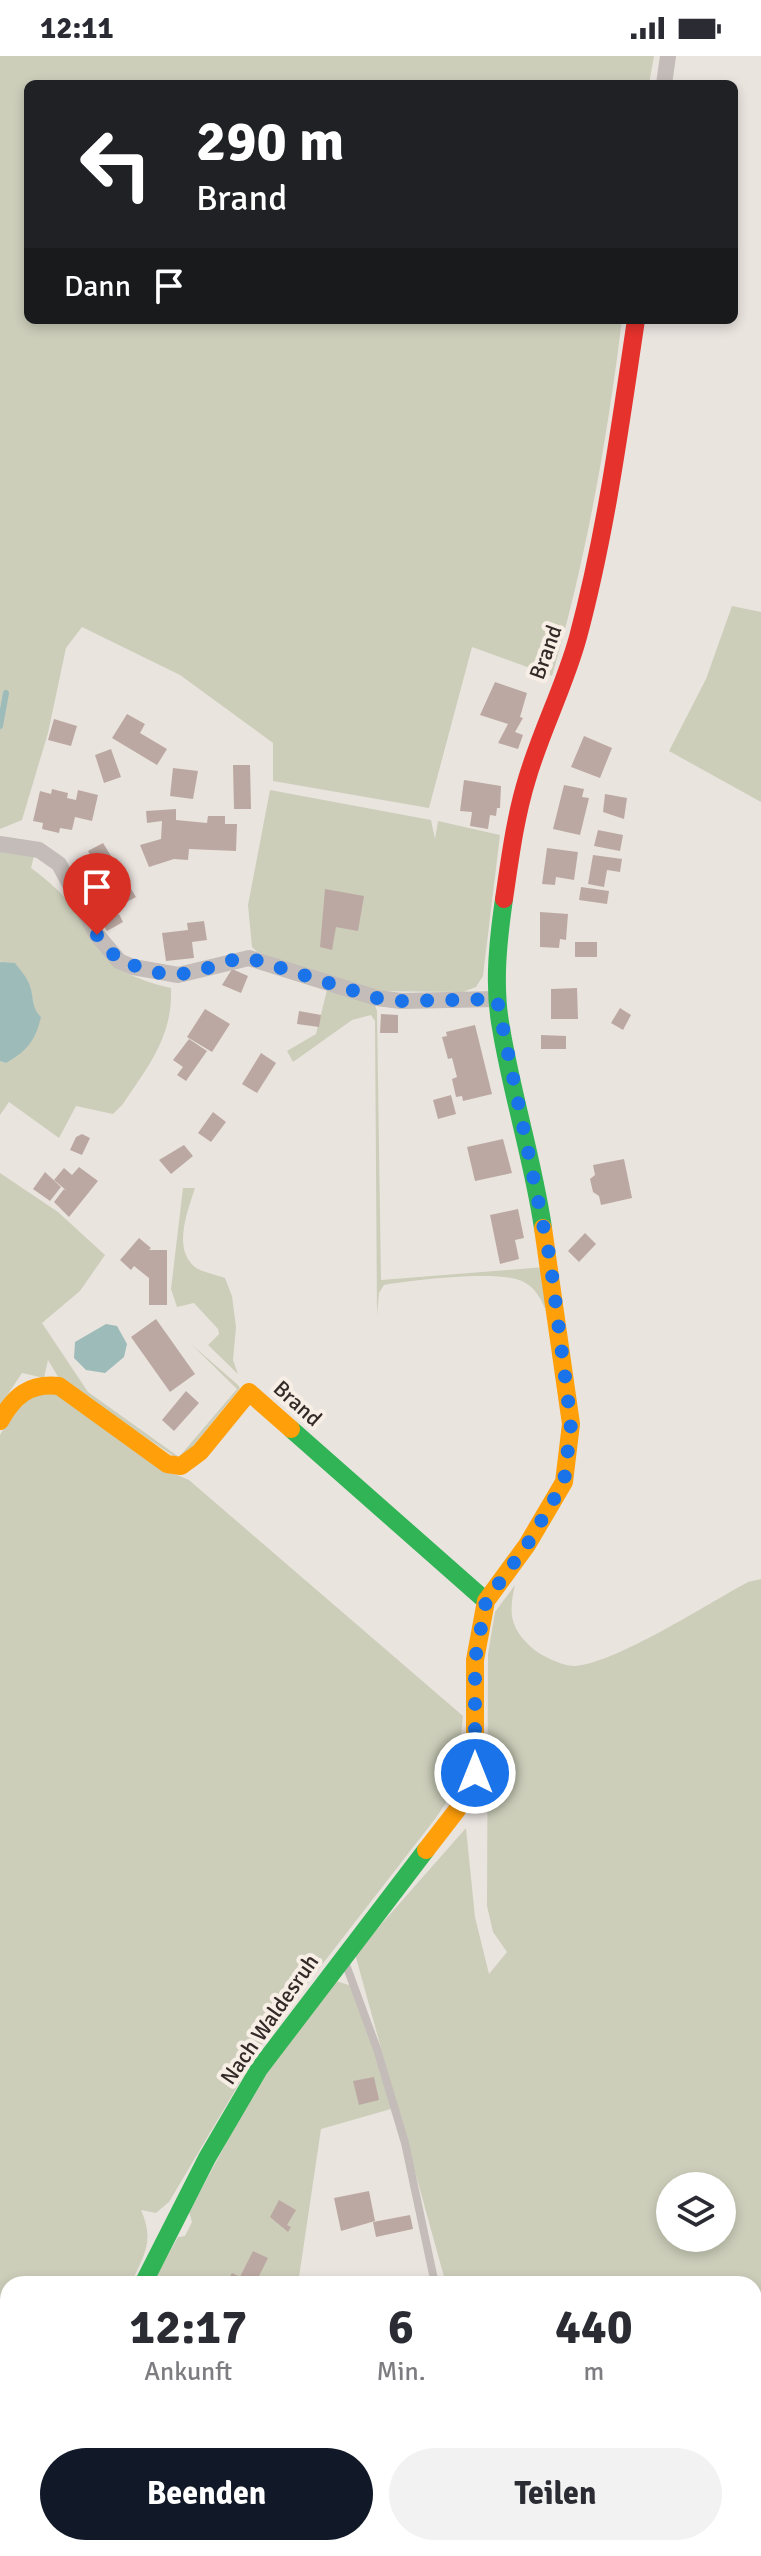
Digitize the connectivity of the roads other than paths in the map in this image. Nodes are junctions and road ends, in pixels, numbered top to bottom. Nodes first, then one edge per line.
1 (668, 56) edge
2 (665, 80) edge
3 (635, 324) edge
4 (0, 844) edge
5 (497, 999) junction
6 (0, 1421) edge
7 (486, 1601) junction
8 (343, 1956) junction
9 (147, 2276) edge
10 (433, 2276) edge

1 - 2 street
3 - 5 street, Brand
4 - 5 street
5 - 7 street, Brand
6 - 7 street, Brand
7 - 8 street, Brand
8 - 9 street, Nach Waldesruh
8 - 10 lane, Nach Waldesruh

